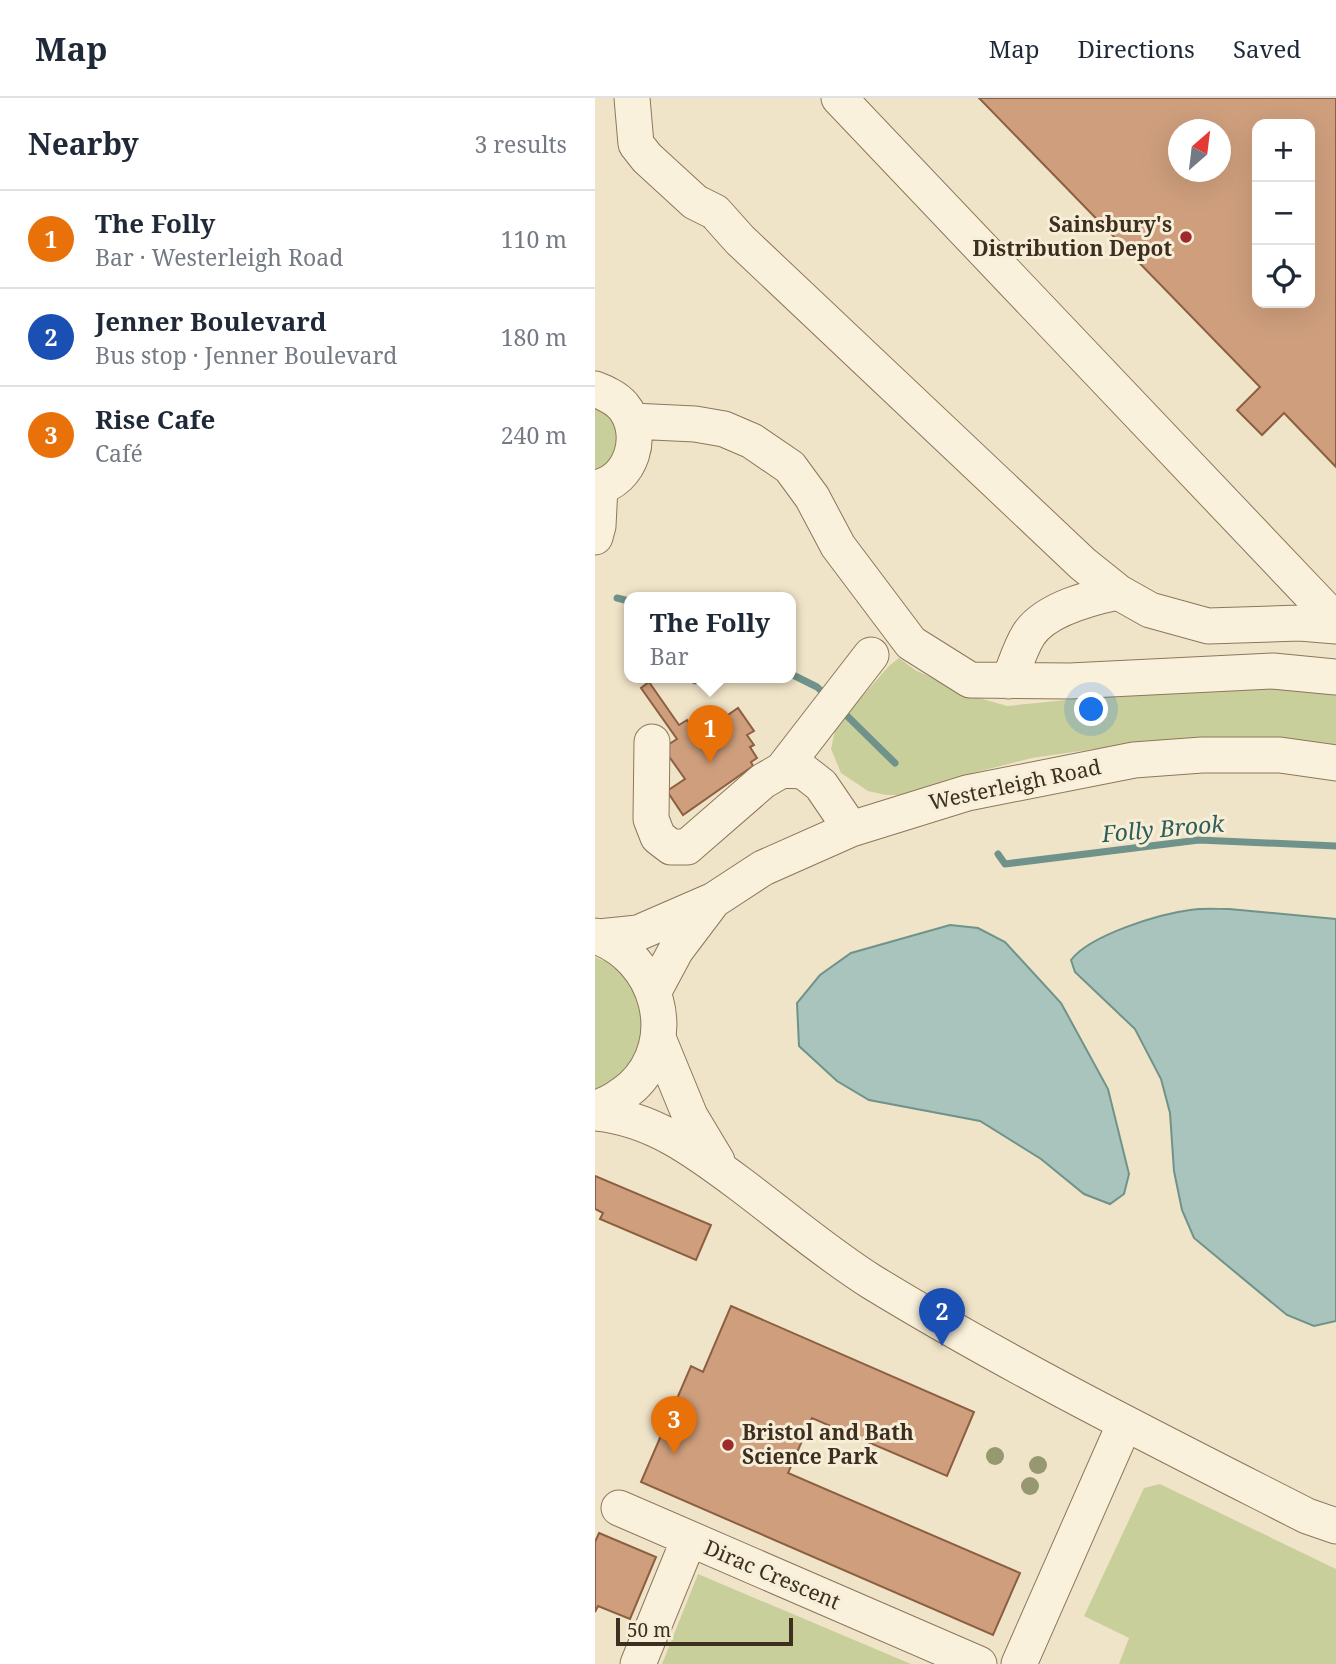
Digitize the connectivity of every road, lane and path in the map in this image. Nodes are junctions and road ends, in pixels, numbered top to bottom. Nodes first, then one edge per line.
1 (632, 98) edge
2 (839, 98) edge
3 (595, 388) edge
4 (632, 421) junction
5 (598, 488) edge
6 (595, 537) edge
7 (1118, 592) junction
8 (1336, 624) edge
9 (862, 666) dead end
10 (1336, 677) edge
11 (1009, 681) junction
12 (652, 742) dead end
13 (1336, 763) edge
14 (782, 770) junction
15 (851, 829) junction
16 (714, 900) junction
17 (597, 936) edge
18 (654, 990) junction
19 (659, 1038) junction
20 (595, 1111) edge
21 (724, 1172) junction
22 (1125, 1423) junction
23 (619, 1508) dead end
24 (1336, 1526) edge
25 (689, 1539) junction
26 (638, 1664) edge
27 (979, 1664) edge
28 (1019, 1664) edge

1 - 7 street
2 - 8 street
3 - 4 street
4 - 5 street
4 - 11 street
5 - 6 street
7 - 8 street
7 - 11 street
9 - 14 street
10 - 11 street
12 - 14 street
13 - 15 street, Westerleigh Road
14 - 15 street
15 - 16 street, Westerleigh Road
16 - 17 street, Westerleigh Road
16 - 18 street, Westerleigh Road
17 - 18 street
18 - 19 street
19 - 20 street
19 - 21 street
20 - 21 street
21 - 22 street
22 - 24 street
22 - 28 street
23 - 25 street
25 - 26 street, Dirac Crescent
25 - 27 street, Dirac Crescent

